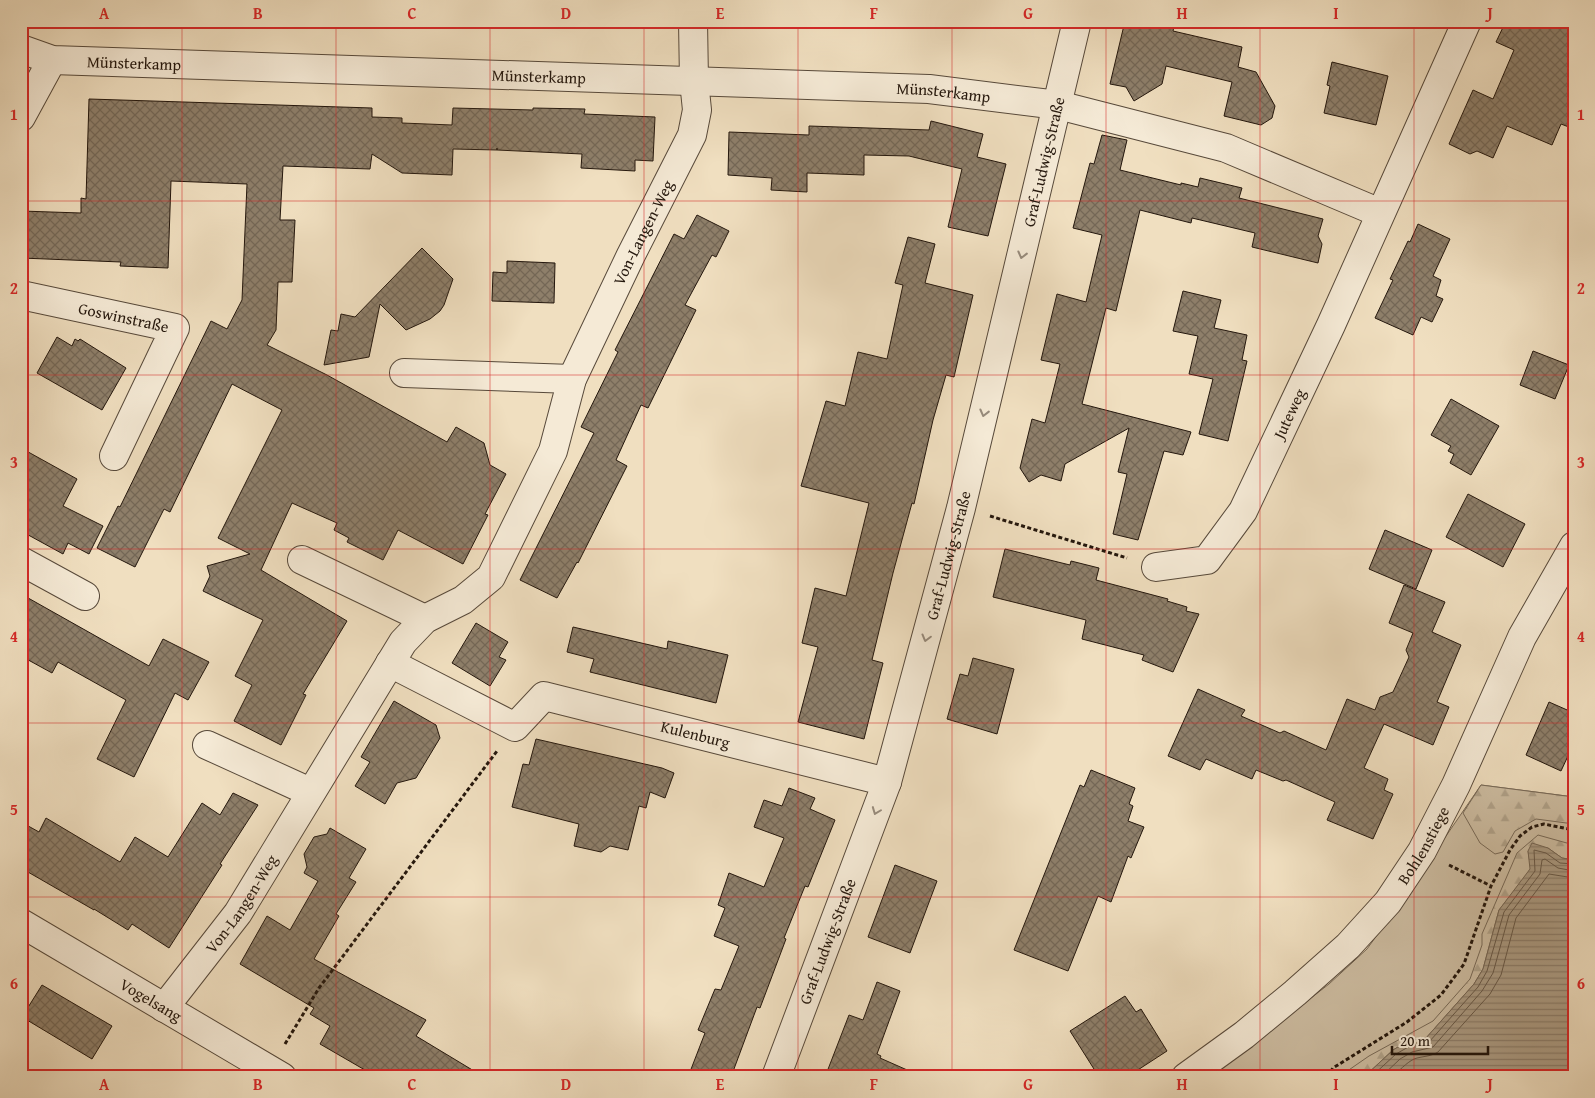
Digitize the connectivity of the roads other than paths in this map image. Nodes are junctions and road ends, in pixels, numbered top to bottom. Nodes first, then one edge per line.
1 (693, 21) edge
2 (1077, 21) edge
3 (1467, 21) edge
4 (21, 48) edge
5 (52, 60) junction
6 (694, 81) junction
7 (1058, 105) junction
8 (21, 117) edge
9 (1380, 213) junction
10 (21, 295) edge
11 (404, 373) dead end
12 (572, 379) junction
13 (114, 456) dead end
14 (1574, 546) edge
15 (302, 560) dead end
16 (21, 561) edge
17 (1156, 567) road end
18 (85, 596) dead end
19 (426, 619) junction
20 (390, 663) junction
21 (208, 745) dead end
22 (887, 782) junction
23 (310, 792) junction
24 (21, 923) edge
25 (164, 1008) junction
26 (276, 1073) edge
27 (776, 1077) edge
28 (1186, 1077) edge

1 - 6 street, Von-Langen-Weg
2 - 7 street, Graf-Ludwig-Straße
3 - 9 street, Juteweg
4 - 5 street, Münsterkamp
5 - 6 street, Münsterkamp
5 - 8 street
6 - 7 street, Münsterkamp
6 - 12 street, Von-Langen-Weg
7 - 9 street
7 -> 22 street, Graf-Ludwig-Straße
9 - 17 street, Juteweg
10 - 13 street, Goswinstraße
11 - 12 street
12 - 19 street, Von-Langen-Weg
14 - 28 street, Bohlenstiege
15 - 19 street
16 - 18 street
19 - 20 street, Von-Langen-Weg
20 - 22 street, Kulenburg
20 - 23 street, Von-Langen-Weg
21 - 23 street
22 -> 27 street, Graf-Ludwig-Straße
23 - 25 street, Von-Langen-Weg
24 - 25 street, Vogelsang
25 - 26 street, Vogelsang

